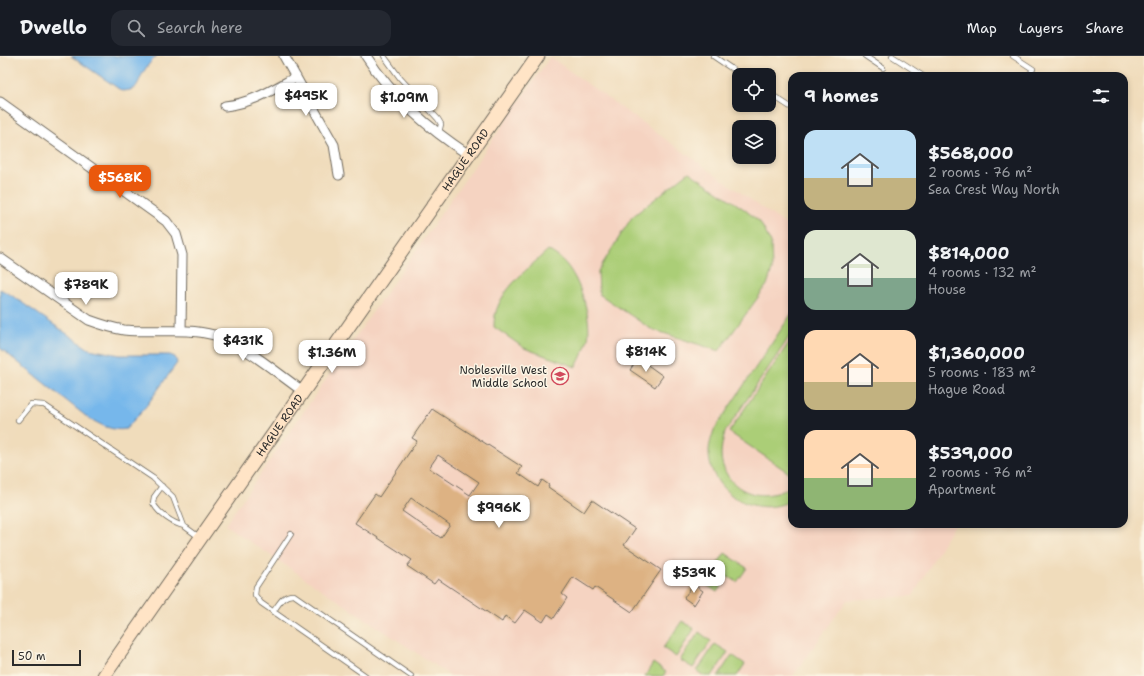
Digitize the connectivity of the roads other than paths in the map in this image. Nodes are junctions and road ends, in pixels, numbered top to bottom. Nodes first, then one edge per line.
1 (284, 56) edge
2 (366, 56) edge
3 (384, 56) edge
4 (538, 56) edge
5 (713, 56) edge
6 (865, 56) edge
7 (892, 56) edge
8 (1013, 56) edge
9 (883, 68) dead end
10 (732, 69) edge
11 (917, 72) edge
12 (1031, 72) edge
13 (296, 78) junction
14 (776, 98) edge
15 (0, 102) edge
16 (788, 105) edge
17 (225, 106) dead end
18 (438, 134) junction
19 (469, 155) junction
20 (339, 175) dead end
21 (0, 258) edge
22 (181, 331) junction
23 (304, 392) junction
24 (18, 420) dead end
25 (162, 486) junction
26 (184, 526) junction
27 (291, 534) dead end
28 (200, 538) junction
29 (273, 612) junction
30 (104, 676) edge
31 (366, 676) edge
32 (411, 676) edge

1 - 13 street
2 - 18 street
3 - 18 lane
4 - 19 main road, HAGUE ROAD
5 - 10 lane
6 - 9 lane
7 - 11 lane
8 - 12 lane
13 - 17 street
13 - 20 street
14 - 16 lane
15 - 22 street
18 - 19 street
19 - 23 main road, HAGUE ROAD
21 - 22 street
22 - 23 street
23 - 28 main road, HAGUE ROAD
24 - 25 lane
25 - 26 lane
25 - 26 lane
26 - 28 lane
27 - 29 lane
28 - 30 main road, HAGUE ROAD
29 - 31 lane
29 - 32 lane

